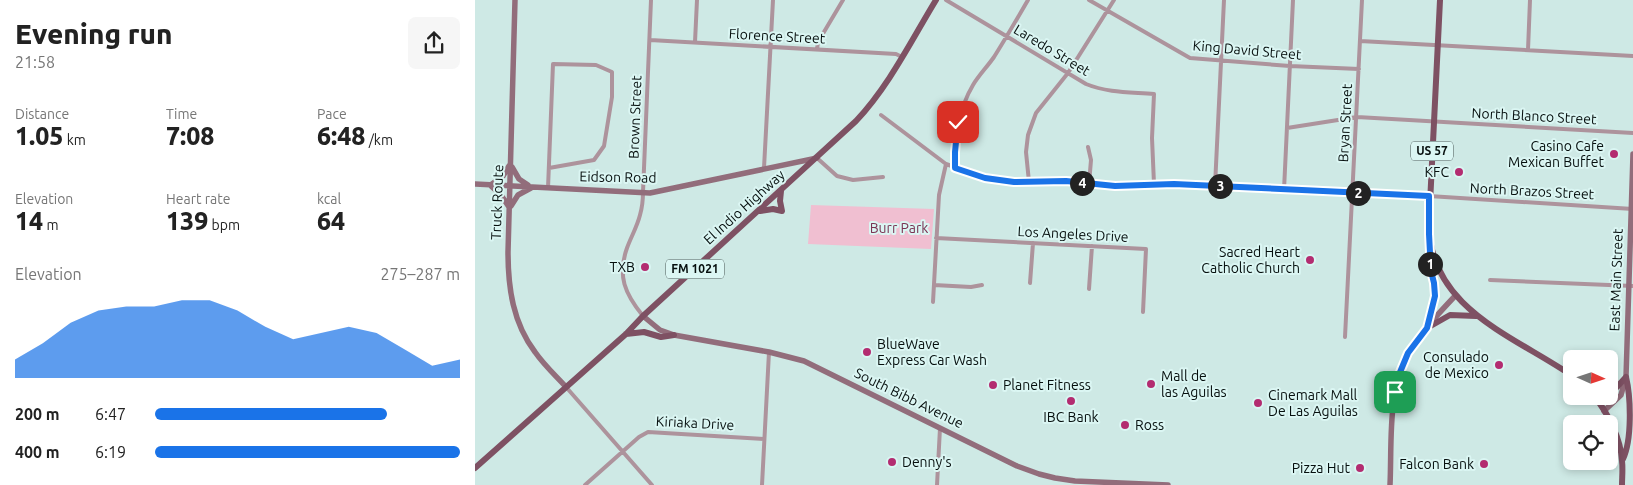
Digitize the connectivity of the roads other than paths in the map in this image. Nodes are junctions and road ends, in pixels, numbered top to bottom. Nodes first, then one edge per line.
1 (515, 0) edge
2 (651, 0) edge
3 (697, 0) edge
4 (773, 0) edge
5 (843, 0) edge
6 (935, 0) edge
7 (946, 0) edge
8 (1028, 0) edge
9 (1089, 0) edge
10 (1114, 0) edge
11 (1223, 0) edge
12 (1293, 0) edge
13 (1362, 0) edge
14 (1440, 0) edge
15 (1530, 0) edge
16 (1108, 11) junction
17 (1007, 36) junction
18 (650, 40) junction
19 (1360, 41) junction
20 (695, 42) junction
21 (1438, 44) junction
22 (771, 47) junction
23 (817, 49) junction
24 (1528, 50) junction
25 (1633, 56) edge
26 (901, 57) junction
27 (1221, 61) junction
28 (1289, 66) junction
29 (1359, 69) junction
30 (1068, 73) junction
31 (881, 115) dead end
32 (1357, 117) junction
33 (1433, 122) junction
34 (1287, 128) junction
35 (1633, 133) edge
36 (1088, 147) dead end
37 (1633, 154) edge
38 (817, 158) junction
39 (511, 164) junction
40 (946, 164) junction
41 (549, 168) junction
42 (765, 168) junction
43 (955, 168) junction
44 (883, 177) dead end
45 (1029, 182) junction
46 (475, 184) edge
47 (1089, 184) junction
48 (1154, 184) junction
49 (489, 185) junction
50 (510, 186) junction
51 (1215, 186) junction
52 (533, 187) junction
53 (547, 188) junction
54 (782, 190) junction
55 (1284, 190) junction
56 (643, 192) junction
57 (1353, 193) junction
58 (1429, 196) junction
59 (509, 208) junction
60 (1632, 209) edge
61 (757, 212) junction
62 (1429, 234) junction
63 (936, 238) junction
64 (1033, 243) junction
65 (1092, 246) junction
66 (1490, 280) dead end
67 (1030, 283) dead end
68 (934, 285) junction
69 (982, 285) dead end
70 (1631, 286) edge
71 (1089, 289) dead end
72 (1455, 296) junction
73 (933, 302) dead end
74 (1143, 312) dead end
75 (643, 316) junction
76 (1476, 316) junction
77 (1427, 328) junction
78 (626, 334) junction
79 (674, 335) junction
80 (1345, 337) dead end
81 (769, 352) junction
82 (1563, 370) edge
83 (1626, 377) junction
84 (1618, 386) edge
85 (566, 387) junction
86 (1600, 405) edge
87 (1604, 411) junction
88 (940, 428) junction
89 (764, 439) junction
90 (622, 452) junction
91 (1622, 460) junction
92 (475, 468) edge
93 (585, 485) edge
94 (652, 485) edge
95 (762, 485) edge
96 (937, 485) edge
97 (1168, 485) edge
98 (1390, 485) edge
99 (1622, 485) edge

1 - 39 street, Truck Route
2 - 18 street, Brown Street
3 - 20 street
4 - 22 street
5 - 23 street
6 - 26 main road, El Indio Highway / FM 1021
7 - 17 street, Laredo Street
8 - 17 street
9 - 16 street, King David Street
10 - 16 street
11 - 27 street
12 - 28 street
13 - 19 street, Bryan Street
14 - 21 main road, US 57
15 - 24 street
16 - 27 street, King David Street
16 - 30 street
17 - 30 street, Laredo Street
17 - 43 street
18 - 20 street, Florence Street
18 - 56 street, Brown Street
19 - 21 street
19 - 29 street, Bryan Street
20 - 22 street, Florence Street
21 - 24 street
21 - 33 main road, US 57
22 - 23 street, Florence Street
22 - 42 street
23 - 26 street, Florence Street
24 - 25 street
26 - 38 main road, El Indio Highway / FM 1021
27 - 28 street, King David Street
27 - 51 street
28 - 29 street, King David Street
28 - 34 street
29 - 32 street, Bryan Street
30 - 45 street
30 - 48 street, Laredo Street
31 - 40 street, North Brazos Street
32 - 33 street, North Blanco Street
32 - 34 street, North Blanco Street
32 - 57 street, Bryan Street
33 - 35 street, North Blanco Street
33 - 58 main road, US 57
34 - 55 street
36 - 47 street
37 - 60 street, East Main Street
38 - 42 street, Eidson Road
38 - 44 street
38 - 54 main road, El Indio Highway / FM 1021
39 - 49 street
39 - 50 street, Truck Route
39 - 52 street
40 - 43 street, North Brazos Street
40 - 63 street
41 - 41 street
41 - 53 street
42 - 56 street, Eidson Road
43 - 45 street, North Brazos Street
45 - 47 street, North Brazos Street
46 - 49 street, Eidson Road
47 - 48 street, North Brazos Street
48 - 51 street, North Brazos Street
49 - 50 street, Eidson Road
49 - 59 street
50 - 52 street, Eidson Road
50 - 59 street, Truck Route
51 - 55 street, North Brazos Street
52 - 53 street, Eidson Road
52 - 59 street
53 - 56 street, Eidson Road
54 - 61 main road, El Indio Highway / FM 1021
54 - 61 main road
55 - 57 street, North Brazos Street
56 - 75 street, Brown Street
57 - 58 street, North Brazos Street
57 - 80 street, Bryan Street
58 - 60 street, North Brazos Street
58 - 62 main road, US 57
59 - 85 street, Truck Route
60 - 70 street, East Main Street
61 - 75 main road, El Indio Highway / FM 1021
62 - 72 main road, US 57
62 - 77 main road
63 - 64 street, Los Angeles Drive
63 - 68 street
64 - 65 street, Los Angeles Drive
64 - 67 street
65 - 71 street
65 - 74 street, Los Angeles Drive
66 - 70 street
68 - 69 street
68 - 73 street
70 - 83 street, East Main Street
72 - 76 main road, US 57
72 - 77 street
75 - 78 main road, El Indio Highway / FM 1021
75 - 79 street, South Bibb Avenue
76 - 77 main road
76 - 82 main road, US 57
77 - 98 street
78 - 79 main road
78 - 85 main road, El Indio Highway / FM 1021
79 - 81 street, South Bibb Avenue
81 - 88 street, South Bibb Avenue
81 - 89 street
83 - 84 main road
83 - 87 street, East Main Street
83 - 91 main road
85 - 90 street
85 - 92 main road, El Indio Highway / FM 1021
86 - 87 main road
87 - 91 main road
88 - 96 street
88 - 97 street, South Bibb Avenue
89 - 90 street, Kiriaka Drive
89 - 95 street
90 - 93 street, Kiriaka Drive
90 - 94 street
91 - 99 main road

